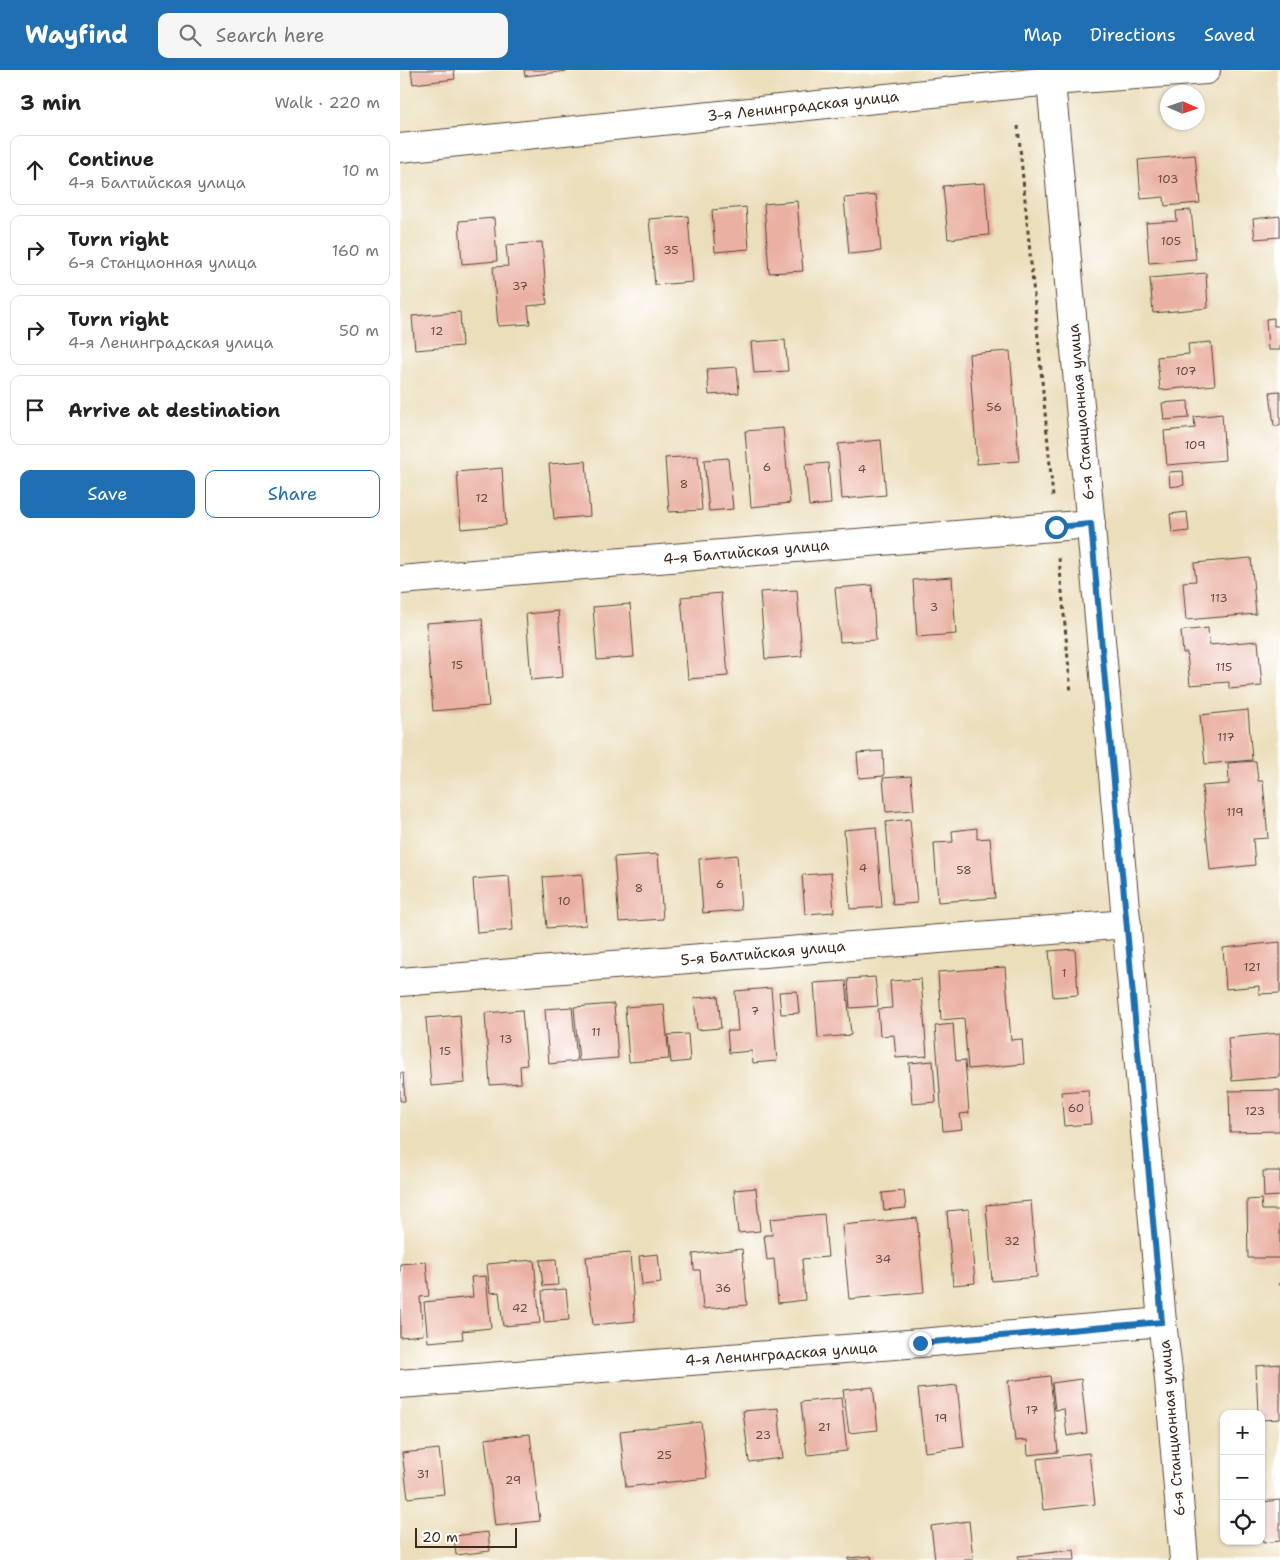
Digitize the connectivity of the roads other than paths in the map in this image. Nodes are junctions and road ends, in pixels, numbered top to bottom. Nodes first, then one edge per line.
1 (1206, 70) edge
2 (1051, 75) edge
3 (400, 148) edge
4 (1091, 524) junction
5 (400, 580) edge
6 (1126, 924) junction
7 (400, 982) edge
8 (1162, 1322) junction
9 (400, 1384) edge
10 (1184, 1560) edge

1 - 2 street, 3-я Ленинградская улица
2 - 3 street, 3-я Ленинградская улица
2 - 4 street, 6-я Станционная улица
4 - 5 street, 4-я Балтийская улица
4 - 6 street, 6-я Станционная улица
6 - 7 street, 5-я Балтийская улица
6 - 8 street, 6-я Станционная улица
8 - 9 street, 4-я Ленинградская улица
8 - 10 street, 6-я Станционная улица

